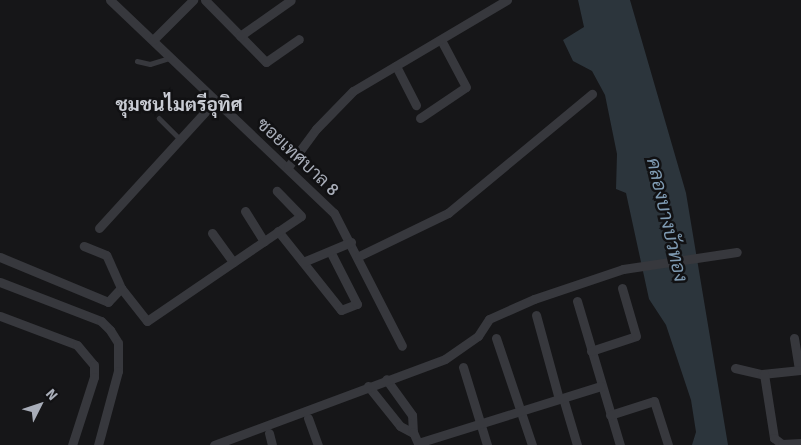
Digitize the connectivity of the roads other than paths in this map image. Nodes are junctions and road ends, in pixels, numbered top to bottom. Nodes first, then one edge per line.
1 (110, 0) edge
2 (193, 0) edge
3 (205, 0) edge
4 (291, 0) edge
5 (507, 0) edge
6 (240, 36) junction
7 (299, 39) dead end
8 (153, 40) junction
9 (441, 40) junction
10 (171, 58) junction
11 (137, 61) dead end
12 (396, 66) junction
13 (592, 94) dead end
14 (215, 101) junction
15 (416, 105) dead end
16 (159, 118) dead end
17 (420, 118) dead end
18 (180, 139) junction
19 (288, 167) junction
20 (277, 191) dead end
21 (245, 211) dead end
22 (100, 228) dead end
23 (278, 231) junction
24 (212, 233) dead end
25 (264, 241) junction
26 (351, 242) junction
27 (84, 246) dead end
28 (330, 251) junction
29 (737, 252) dead end
30 (359, 256) junction
31 (0, 257) edge
32 (233, 262) junction
33 (303, 262) junction
34 (0, 282) edge
35 (121, 288) junction
36 (622, 288) dead end
37 (577, 301) dead end
38 (536, 315) dead end
39 (0, 316) edge
40 (496, 338) dead end
41 (794, 338) dead end
42 (402, 346) dead end
43 (591, 351) junction
44 (463, 367) dead end
45 (735, 368) dead end
46 (800, 370) edge
47 (764, 374) junction
48 (386, 379) junction
49 (368, 386) junction
50 (601, 386) junction
51 (561, 399) junction
52 (521, 411) junction
53 (610, 415) junction
54 (308, 418) dead end
55 (480, 424) junction
56 (413, 432) junction
57 (269, 433) dead end
58 (442, 441) edge
59 (801, 443) edge
60 (414, 444) edge
61 (72, 445) edge
62 (98, 445) edge
63 (214, 445) edge
64 (272, 445) edge
65 (318, 445) edge
66 (487, 445) edge
67 (532, 445) edge
68 (577, 445) edge
69 (620, 445) edge
70 (668, 445) edge

1 - 8 street, ซอยเทศบาล 8
2 - 8 street
3 - 6 street
4 - 6 street
5 - 9 street
6 - 7 street
8 - 10 street, ซอยเทศบาล 8
9 - 12 street
9 - 17 street
10 - 11 lane
10 - 14 street, ซอยเทศบาล 8
12 - 15 street
12 - 19 street
13 - 30 street
14 - 18 street
14 - 19 street, ซอยเทศบาล 8
16 - 18 lane
18 - 22 street
19 - 26 street, ซอยเทศบาล 8
20 - 23 street
21 - 25 street
23 - 25 street
23 - 33 street
24 - 32 street
25 - 32 street
26 - 28 street
26 - 30 street, ซอยเทศบาล 8
27 - 35 street
28 - 33 street
28 - 33 street
29 - 48 street
30 - 42 street, ซอยเทศบาล 8
31 - 35 street
32 - 35 street
34 - 62 street
36 - 43 street
37 - 43 street
38 - 51 street
39 - 61 street
40 - 52 street
41 - 46 street
43 - 50 street
44 - 55 street
45 - 47 street
46 - 47 street
47 - 59 street
48 - 49 street
48 - 56 street
49 - 56 street
49 - 63 street
50 - 51 street
50 - 53 street
51 - 52 street
51 - 68 street
52 - 55 street
52 - 67 street
53 - 69 street
53 - 70 street
54 - 65 street
55 - 58 street
55 - 66 street
56 - 60 street
57 - 64 street
58 - 60 street

